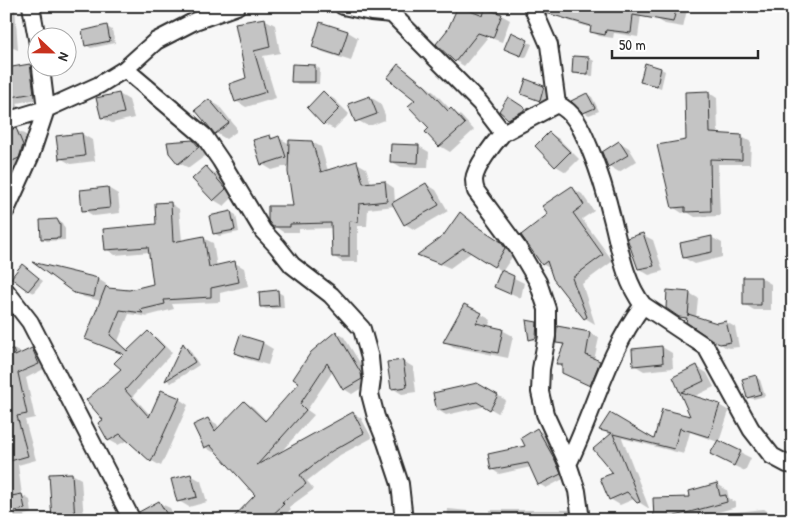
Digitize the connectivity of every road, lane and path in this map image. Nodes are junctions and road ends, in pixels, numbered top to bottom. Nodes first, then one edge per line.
1 (31, 6) edge
2 (237, 6) edge
3 (343, 6) edge
4 (532, 6) edge
5 (35, 28) edge
6 (124, 69) junction
7 (42, 78) edge
8 (557, 104) junction
9 (46, 109) junction
10 (6, 120) edge
11 (503, 133) junction
12 (6, 210) edge
13 (6, 291) edge
14 (643, 305) junction
15 (568, 464) junction
16 (793, 464) edge
17 (132, 520) edge
18 (404, 520) edge
19 (581, 520) edge

1 - 5 street
2 - 6 street
3 - 11 street
4 - 8 street
6 - 9 street
6 - 18 street
7 - 9 street
8 - 11 street
8 - 14 street
9 - 10 street
9 - 12 street
11 - 15 street
13 - 17 street
14 - 15 street
14 - 16 street
15 - 19 street

